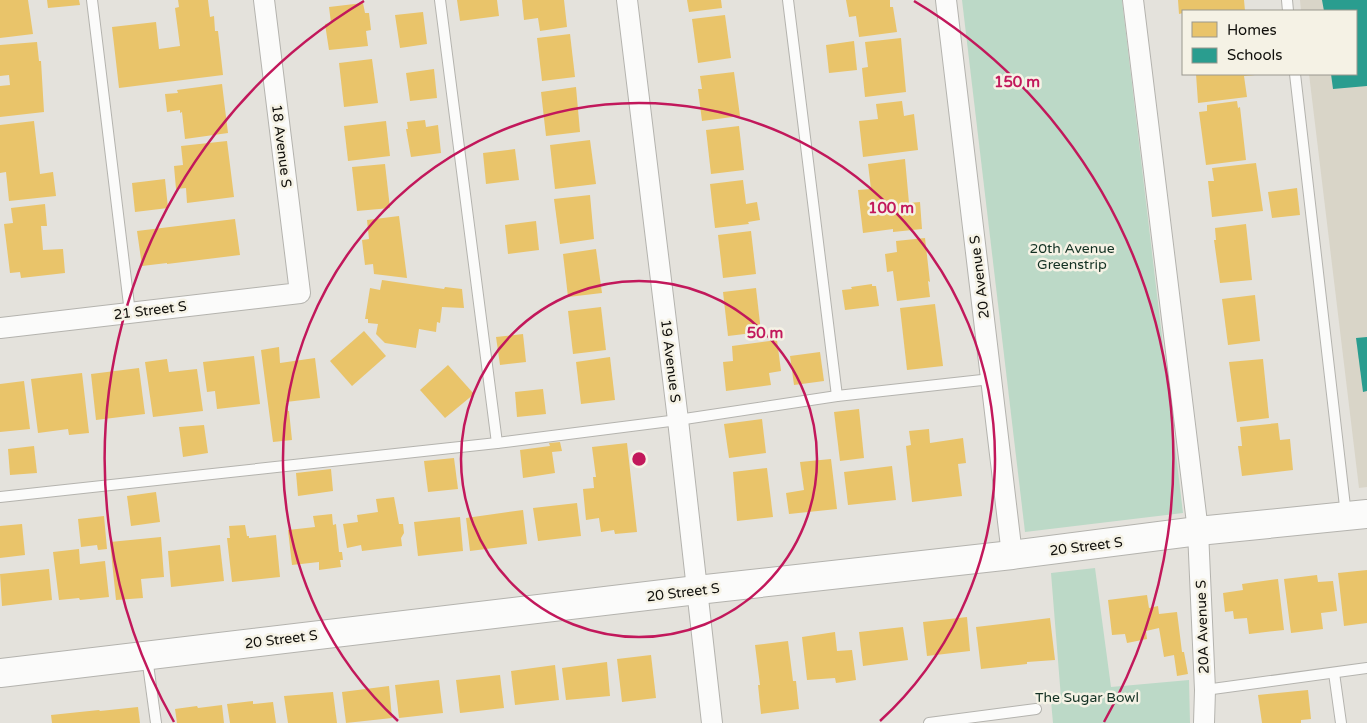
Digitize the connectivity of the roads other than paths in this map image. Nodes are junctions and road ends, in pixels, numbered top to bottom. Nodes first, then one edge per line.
1 (92, 0) edge
2 (264, 0) edge
3 (440, 0) edge
4 (626, 0) edge
5 (788, 0) edge
6 (946, 0) edge
7 (1133, 0) edge
8 (1295, 75) edge
9 (300, 293) joint
10 (130, 313) junction
11 (0, 328) edge
12 (991, 379) junction
13 (837, 396) junction
14 (678, 420) junction
15 (497, 443) junction
16 (0, 497) edge
17 (1357, 515) edge
18 (1198, 531) junction
19 (1012, 555) junction
20 (697, 590) junction
21 (147, 655) junction
22 (1367, 668) edge
23 (0, 673) edge
24 (1334, 673) junction
25 (1205, 690) junction
26 (1036, 709) dead end
27 (156, 723) edge
28 (712, 723) edge
29 (929, 723) edge
30 (1204, 723) edge
31 (1341, 723) edge

1 - 10 lane
2 - 9 street, 18 Avenue S
3 - 15 lane
4 - 14 street, 19 Avenue S
5 - 13 lane
6 - 12 street, 20 Avenue S
7 - 18 street
8 - 17 lane
9 - 10 street, 21 Street S
10 - 11 street, 21 Street S
12 - 13 lane
12 - 19 street, 20 Avenue S
13 - 14 lane
14 - 15 lane
14 - 20 street, 19 Avenue S
15 - 16 lane
17 - 18 street, 20 Street S
18 - 19 street, 20 Street S
18 - 25 street, 20A Avenue S
19 - 20 street, 20 Street S
20 - 21 street, 20 Street S
20 - 28 street, 19 Avenue S
21 - 23 street, 20 Street S
21 - 27 lane
22 - 24 lane
24 - 25 lane
24 - 31 lane
25 - 30 street, 20A Avenue S
26 - 29 lane

